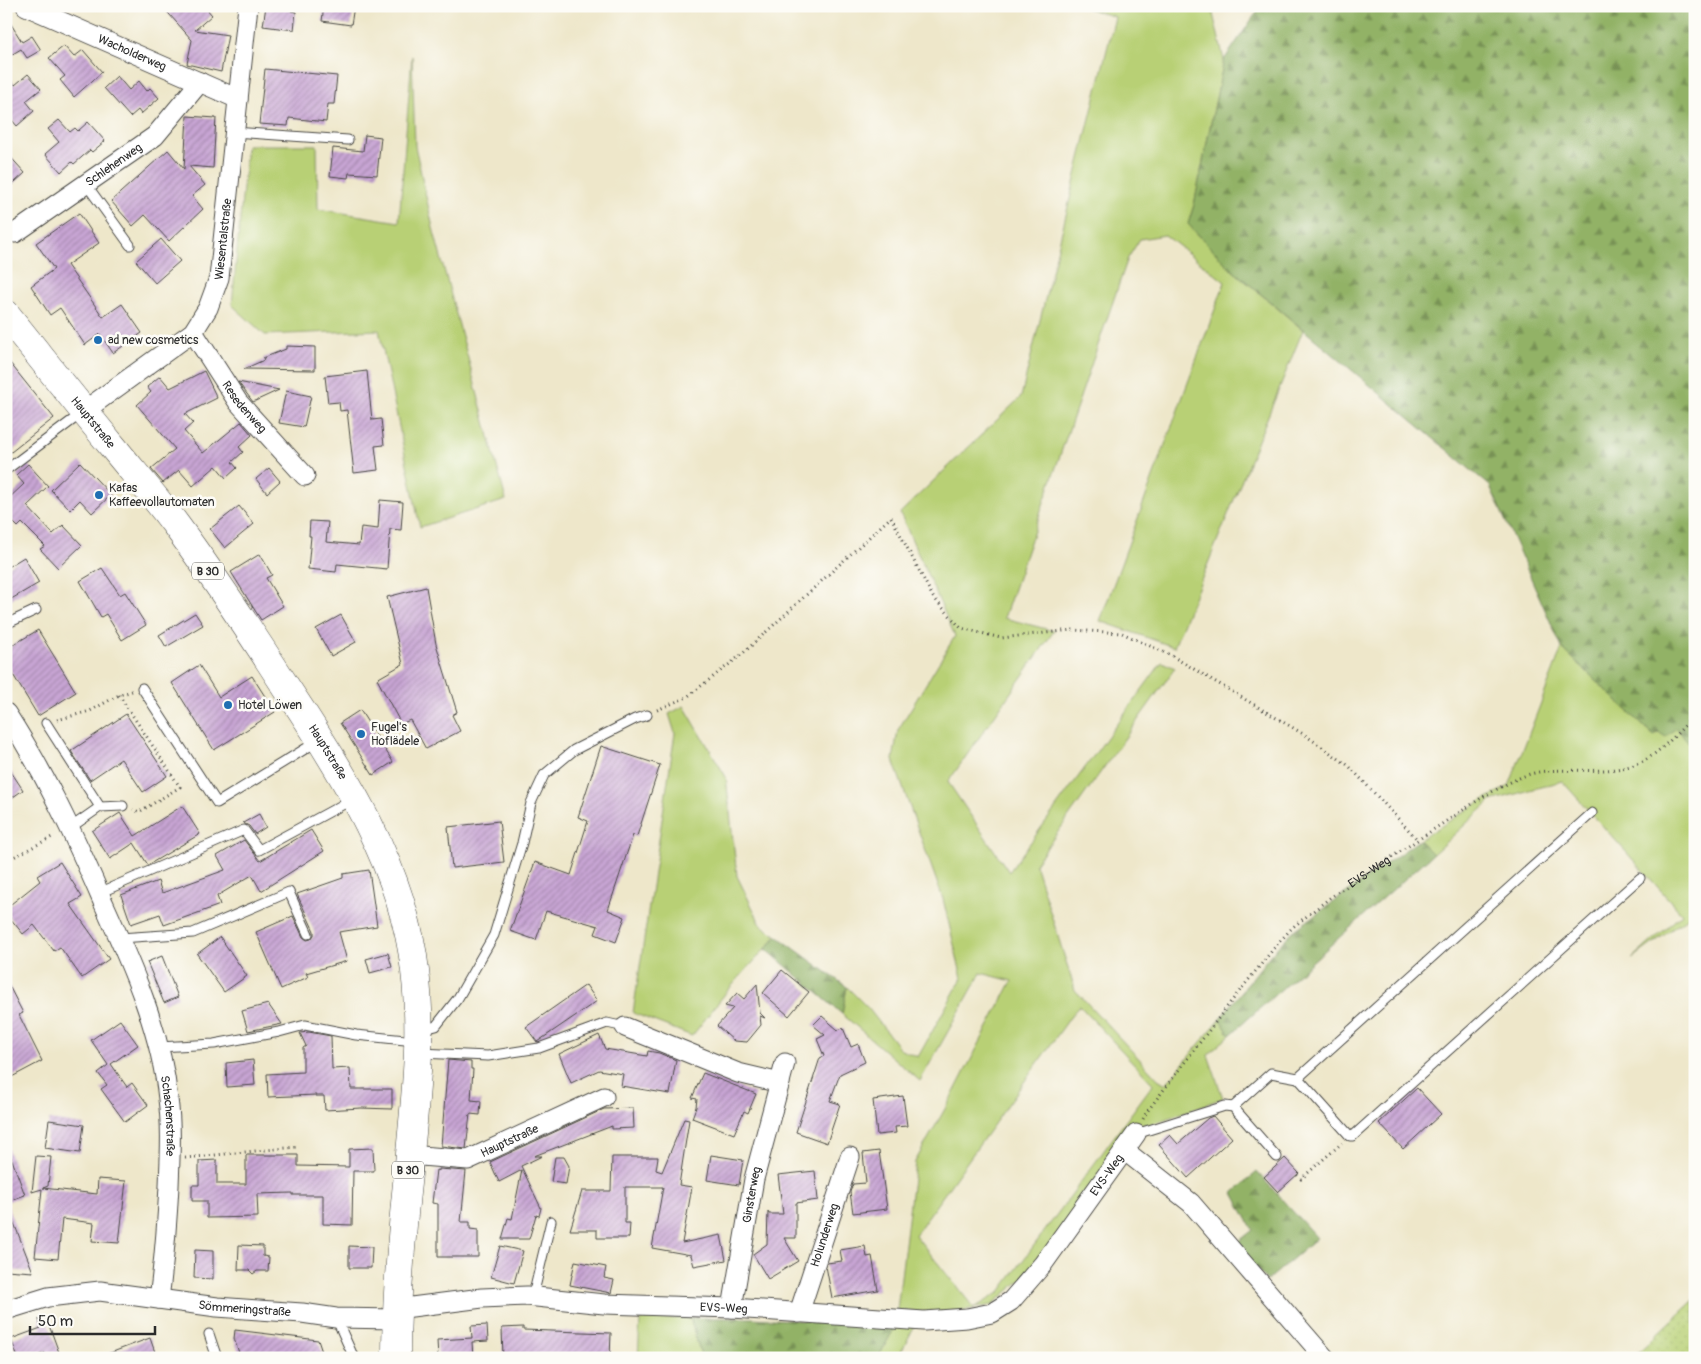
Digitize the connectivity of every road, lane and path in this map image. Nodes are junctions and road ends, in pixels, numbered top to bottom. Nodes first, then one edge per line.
1 (26, 6) edge
2 (248, 6) edge
3 (200, 82) junction
4 (238, 98) junction
5 (234, 132) junction
6 (348, 140) dead end
7 (86, 184) junction
8 (15, 234) dead end
9 (130, 245) dead end
10 (6, 314) edge
11 (193, 332) junction
12 (84, 411) junction
13 (6, 470) edge
14 (305, 476) dead end
15 (36, 610) dead end
16 (6, 624) edge
17 (142, 688) joint
18 (119, 695) junction
19 (6, 713) edge
20 (647, 714) joint
21 (1695, 714) edge
22 (46, 723) joint
23 (321, 739) junction
24 (354, 798) junction
25 (123, 806) joint
26 (100, 807) junction
27 (1592, 813) dead end
28 (70, 828) junction
29 (1418, 840) junction
30 (6, 861) edge
31 (1640, 878) dead end
32 (100, 893) junction
33 (308, 934) dead end
34 (120, 938) junction
35 (625, 1027) joint
36 (417, 1042) junction
37 (159, 1048) junction
38 (785, 1063) dead end
39 (1298, 1078) junction
40 (780, 1083) junction
41 (604, 1097) dead end
42 (1233, 1107) junction
43 (1136, 1134) junction
44 (1350, 1136) junction
45 (296, 1147) dead end
46 (1124, 1150) junction
47 (410, 1155) junction
48 (850, 1157) dead end
49 (1277, 1157) dead end
50 (170, 1160) junction
51 (1297, 1175) dead end
52 (551, 1221) dead end
53 (533, 1296) junction
54 (159, 1299) junction
55 (732, 1308) junction
56 (6, 1310) edge
57 (799, 1313) junction
58 (396, 1314) junction
59 (336, 1318) junction
60 (209, 1334) dead end
61 (217, 1358) edge
62 (354, 1358) edge
63 (396, 1358) edge
64 (1325, 1358) edge

1 - 3 street, Wacholderweg
2 - 4 street, Wiesentalstraße
3 - 4 street, Wacholderweg
3 - 7 street, Schlehenweg
4 - 5 street, Wiesentalstraße
5 - 6 lane
5 - 11 street, Wiesentalstraße
7 - 8 street, Schlehenweg
7 - 9 lane
10 - 12 main road, Hauptstraße / B 30
11 - 12 street, Wiesentalstraße
11 - 14 street, Resedenweg
12 - 13 lane
12 - 23 main road, Hauptstraße / B 30
15 - 16 lane
17 - 18 path
17 - 23 lane
18 - 22 path
18 - 25 path
19 - 28 street, Schachenstraße
20 - 29 path
20 - 36 lane
21 - 29 path, EVS-Weg
22 - 26 lane
23 - 24 main road, Hauptstraße / B 30
24 - 32 lane
24 - 36 main road, Hauptstraße / B 30
25 - 26 lane
26 - 28 lane
27 - 39 lane
28 - 30 path
28 - 32 street, Schachenstraße
29 - 43 path, EVS-Weg
31 - 44 lane
32 - 34 street, Schachenstraße
33 - 34 lane
34 - 37 street, Schachenstraße
35 - 36 lane
35 - 40 street
36 - 37 lane
36 - 47 main road, Hauptstraße / B 30
37 - 50 street, Schachenstraße
38 - 40 street, Ginsterweg
39 - 42 lane
39 - 44 lane
40 - 55 street, Ginsterweg
41 - 47 street, Hauptstraße
42 - 43 lane
42 - 49 lane
43 - 46 street, EVS-Weg
44 - 51 path
45 - 50 path
46 - 57 street, EVS-Weg
46 - 64 street
47 - 58 main road, Hauptstraße / B 30
48 - 57 street, Holunderweg
50 - 54 street, Schachenstraße
52 - 53 lane
53 - 55 street, EVS-Weg
53 - 58 street, EVS-Weg
54 - 56 street, Sömmeringstraße
54 - 59 street, Sömmeringstraße
55 - 57 street, EVS-Weg
58 - 59 street, Sömmeringstraße
58 - 63 main road, Hauptstraße / B 30
59 - 62 lane
60 - 61 lane

